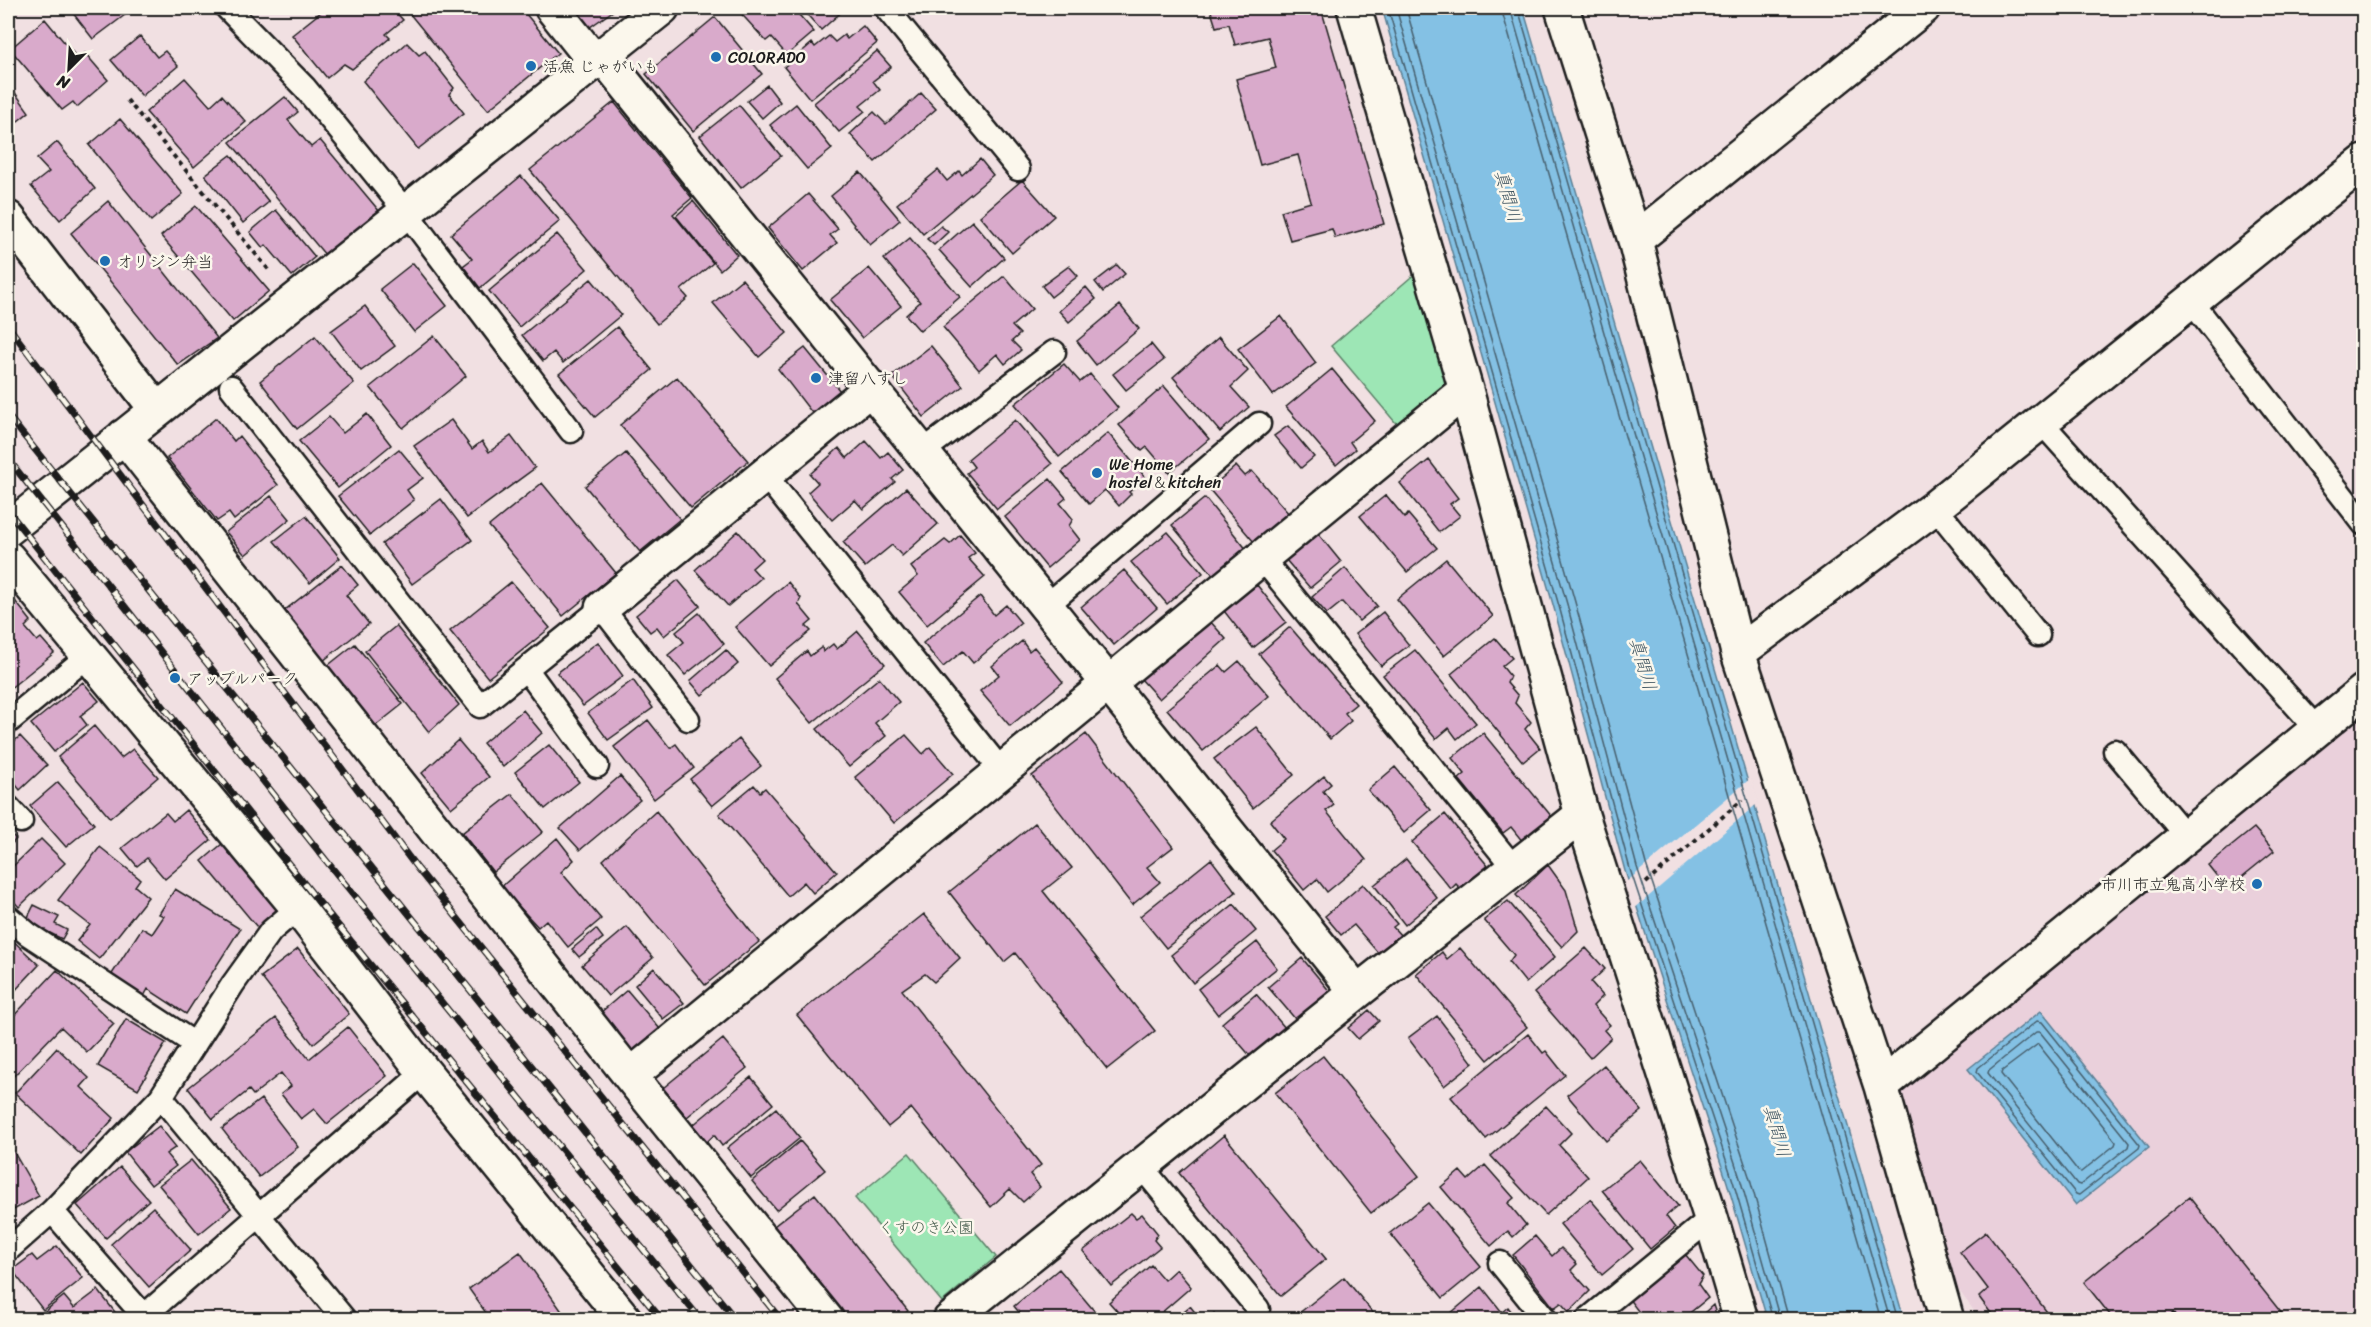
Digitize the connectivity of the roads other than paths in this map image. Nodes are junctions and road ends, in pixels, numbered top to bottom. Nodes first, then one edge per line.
1 (227, 8) edge
2 (552, 8) edge
3 (662, 8) edge
4 (886, 8) edge
5 (1354, 8) edge
6 (1562, 8) edge
7 (1923, 8) edge
8 (599, 58) junction
9 (2364, 162) edge
10 (1018, 169) dead end
11 (406, 212) junction
12 (8, 218) edge
13 (1635, 240) junction
14 (2191, 301) junction
15 (1054, 352) dead end
16 (231, 387) dead end
17 (870, 388) junction
18 (1466, 390) junction
19 (157, 410) junction
20 (2041, 422) junction
21 (1259, 424) dead end
22 (571, 431) dead end
23 (124, 436) junction
24 (922, 452) junction
25 (765, 475) junction
26 (1935, 507) junction
27 (2364, 524) edge
28 (8, 529) edge
29 (8, 558) edge
30 (1261, 558) junction
31 (1045, 607) junction
32 (602, 608) junction
33 (2038, 635) dead end
34 (1738, 653) junction
35 (89, 655) junction
36 (527, 670) junction
37 (1107, 683) junction
38 (2364, 691) edge
39 (688, 719) dead end
40 (8, 722) edge
41 (2317, 729) junction
42 (2115, 752) dead end
43 (597, 766) dead end
44 (1001, 770) junction
45 (1582, 816) junction
46 (2186, 836) junction
47 (1514, 868) junction
48 (298, 908) junction
49 (8, 917) edge
50 (1356, 992) junction
51 (195, 1044) junction
52 (424, 1072) junction
53 (630, 1076) junction
54 (1881, 1086) junction
55 (161, 1097) junction
56 (1141, 1166) junction
57 (52, 1211) junction
58 (261, 1215) junction
59 (1711, 1218) junction
60 (8, 1250) edge
61 (1500, 1263) dead end
62 (1258, 1309) dead end
63 (345, 1320) edge
64 (625, 1320) edge
65 (827, 1320) edge
66 (950, 1320) edge
67 (1546, 1320) edge
68 (1587, 1320) edge
69 (1741, 1320) edge
70 (1947, 1320) edge

1 - 11 lane
2 - 8 street
3 - 8 street
4 - 10 lane
5 - 18 street
6 - 13 street
7 - 13 street
8 - 11 street
8 - 17 street
9 - 14 street
11 - 19 street
11 - 22 lane
12 - 19 street
13 - 34 street
14 - 20 street
14 - 27 lane
15 - 24 lane
16 - 36 lane
17 - 24 street
17 - 25 street
18 - 30 street
18 - 45 street
19 - 23 street
20 - 26 street
20 - 41 lane
21 - 31 lane
23 - 28 street
23 - 53 street
24 - 31 street
25 - 32 street
25 - 44 lane
26 - 33 lane
26 - 34 street
29 - 35 street
30 - 37 street
30 - 47 lane
31 - 37 street
32 - 36 lane
32 - 39 lane
34 - 54 street
35 - 40 lane
35 - 48 street
36 - 43 lane
37 - 44 street
37 - 50 street
38 - 41 street
41 - 46 street
42 - 46 lane
44 - 53 street
45 - 47 street
45 - 59 street
46 - 54 street
47 - 50 street
48 - 51 lane
48 - 52 street
49 - 51 lane
50 - 56 street
51 - 55 lane
52 - 58 lane
52 - 64 street
53 - 65 street
54 - 70 street
55 - 57 lane
55 - 58 lane
56 - 62 lane
56 - 66 street
57 - 58 lane
57 - 60 lane
58 - 63 lane
59 - 68 lane
59 - 69 street
61 - 67 lane

